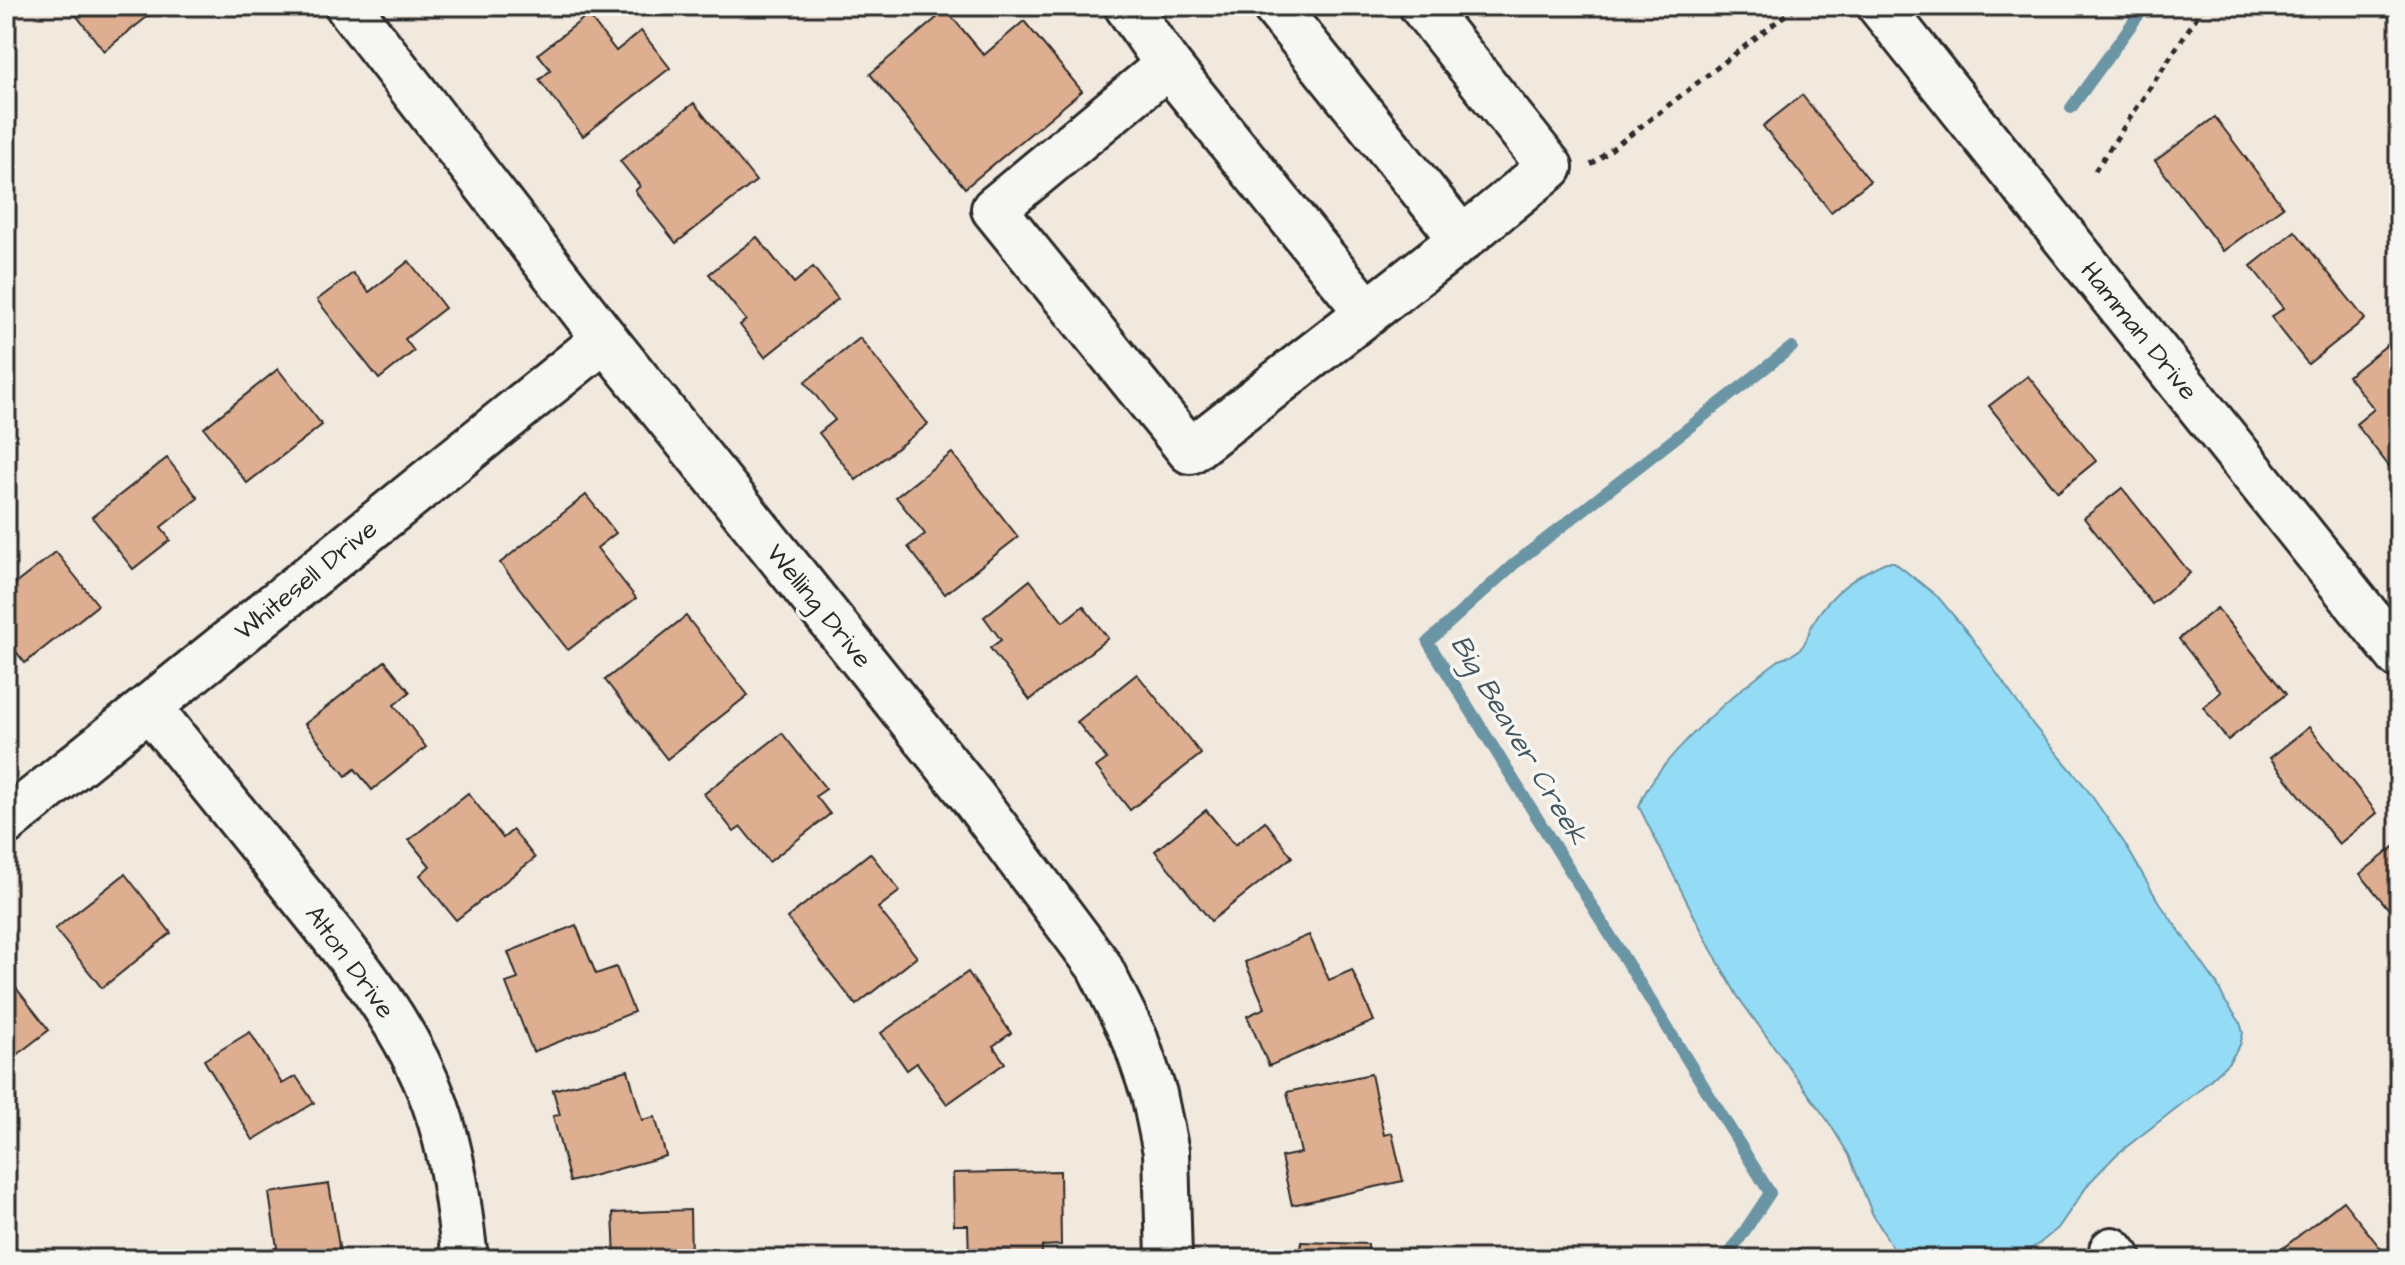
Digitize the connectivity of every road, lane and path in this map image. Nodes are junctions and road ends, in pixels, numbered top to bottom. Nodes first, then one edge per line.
1 (348, 6) edge
2 (1127, 6) edge
3 (1275, 6) edge
4 (1422, 6) edge
5 (1797, 6) edge
6 (1880, 6) edge
7 (2204, 6) edge
8 (1168, 65) junction
9 (1550, 167) junction
10 (2095, 171) dead end
11 (1462, 239) junction
12 (1368, 313) junction
13 (605, 339) junction
14 (2399, 656) edge
15 (149, 707) junction
16 (6, 822) edge
17 (465, 1259) edge
18 (1169, 1259) edge

1 - 13 street, Welling Drive
2 - 8 street
3 - 11 street
4 - 9 street
5 - 9 path
6 - 14 street, Hamman Drive
7 - 10 path
8 - 12 street
8 - 12 street
9 - 11 street
11 - 12 street
13 - 15 street, Whitesell Drive
13 - 18 street, Welling Drive
15 - 16 street, Whitesell Drive
15 - 17 street, Alton Drive

